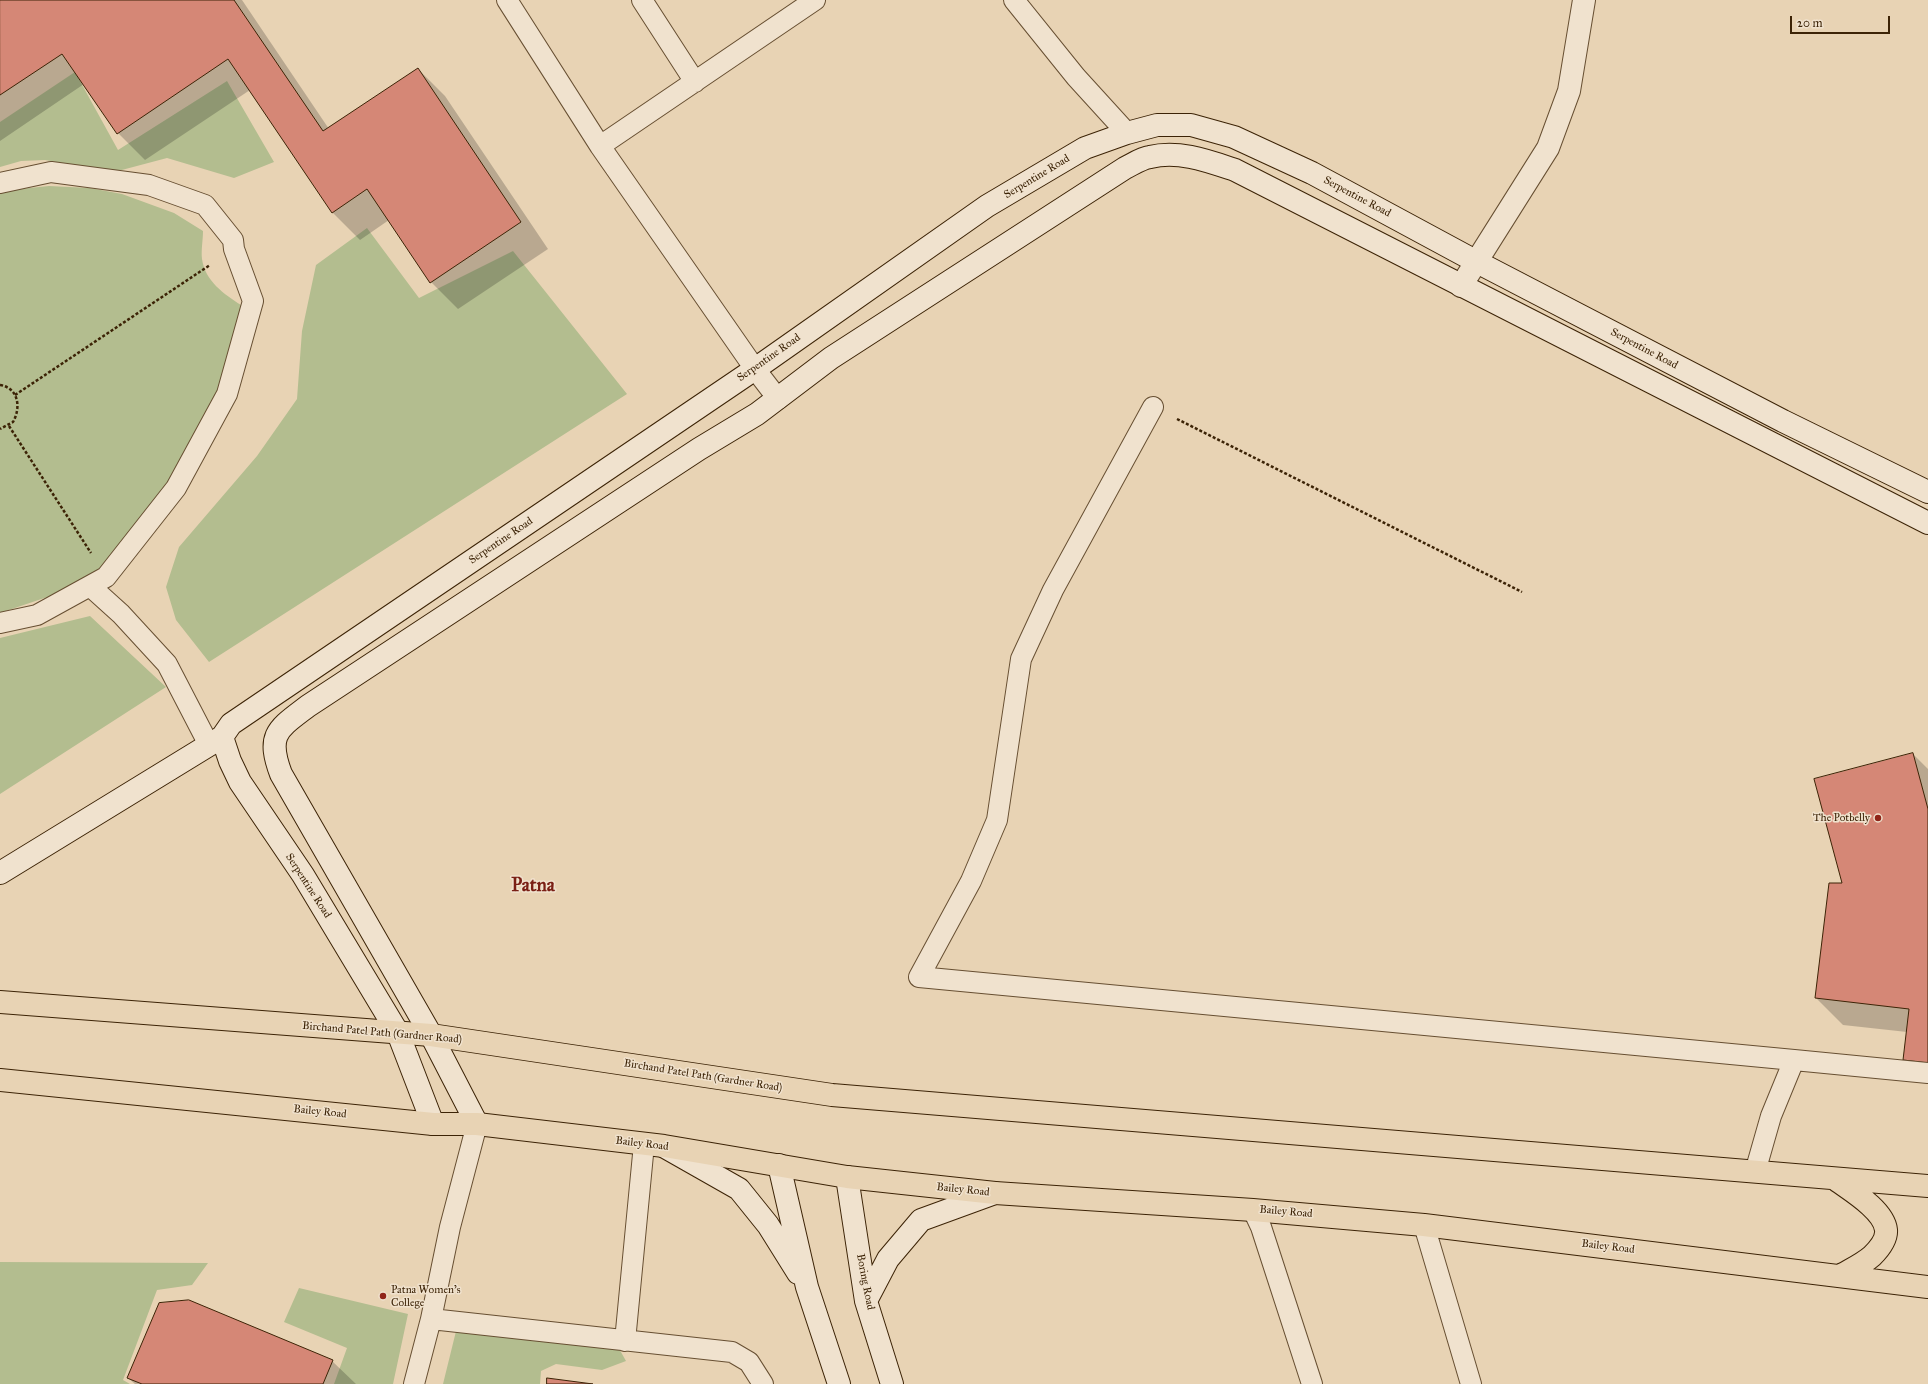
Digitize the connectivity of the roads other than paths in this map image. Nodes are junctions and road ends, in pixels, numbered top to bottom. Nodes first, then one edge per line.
1 (507, 0) edge
2 (642, 0) edge
3 (815, 0) edge
4 (1014, 0) edge
5 (1584, 0) edge
6 (695, 82) junction
7 (1173, 125) junction
8 (1127, 133) junction
9 (600, 146) junction
10 (1171, 154) junction
11 (0, 183) edge
12 (1477, 262) junction
13 (1461, 286) junction
14 (755, 368) junction
15 (778, 398) junction
16 (1153, 407) road end
17 (1928, 492) edge
18 (1928, 523) edge
19 (98, 582) junction
20 (0, 623) edge
21 (216, 741) junction
22 (0, 873) edge
23 (0, 1002) edge
24 (398, 1033) junction
25 (431, 1035) junction
26 (1794, 1060) junction
27 (1928, 1073) edge
28 (0, 1080) edge
29 (433, 1124) junction
30 (477, 1124) junction
31 (654, 1145) junction
32 (779, 1165) junction
33 (1755, 1172) junction
34 (847, 1177) junction
35 (1835, 1179) junction
36 (1928, 1186) edge
37 (994, 1193) junction
38 (1253, 1210) junction
39 (1424, 1224) junction
40 (1840, 1276) junction
41 (807, 1287) junction
42 (1928, 1287) edge
43 (866, 1301) junction
44 (431, 1319) junction
45 (625, 1341) junction
46 (414, 1384) edge
47 (763, 1384) edge
48 (839, 1384) edge
49 (892, 1384) edge
50 (1312, 1384) edge
51 (1471, 1384) edge

1 - 9 lane
2 - 6 lane
3 - 6 lane
4 - 8 lane
5 - 12 street
6 - 9 lane
7 - 8 street, Serpentine Road
7 - 10 street
7 - 12 street, Serpentine Road
8 - 14 street, Serpentine Road
9 - 14 lane
10 - 13 street
10 - 15 street
11 - 19 lane
12 - 13 street
12 - 17 street, Serpentine Road
13 - 18 street
14 - 15 lane
14 - 21 street, Serpentine Road
15 - 25 street
16 - 26 lane
19 - 20 lane
19 - 21 lane
21 - 22 street, Serpentine Road
21 - 24 street, Serpentine Road
23 - 24 highway, Birchand Patel Path (Gardner Road)
24 - 25 highway, Birchand Patel Path (Gardner Road)
24 - 29 street, Serpentine Road
25 - 30 street
25 - 33 highway, Birchand Patel Path (Gardner Road)
26 - 27 lane
26 - 33 lane
28 - 29 highway, Bailey Road
29 - 30 highway, Bailey Road
30 - 31 highway, Bailey Road
30 - 44 lane
31 - 32 highway, Bailey Road
31 - 41 street
31 - 45 lane
32 - 34 highway, Bailey Road
32 - 41 street
33 - 35 highway, Birchand Patel Path (Gardner Road)
34 - 37 highway, Bailey Road
34 - 43 street, Boring Road
35 - 36 highway, Birchand Patel Path (Gardner Road)
35 - 40 highway
37 - 38 highway, Bailey Road
37 - 43 street
38 - 39 highway, Bailey Road
38 - 50 lane
39 - 40 highway, Bailey Road
39 - 51 lane
40 - 42 highway, Bailey Road
41 - 48 street
43 - 49 street, Boring Road
44 - 45 lane
44 - 46 lane
45 - 47 lane

